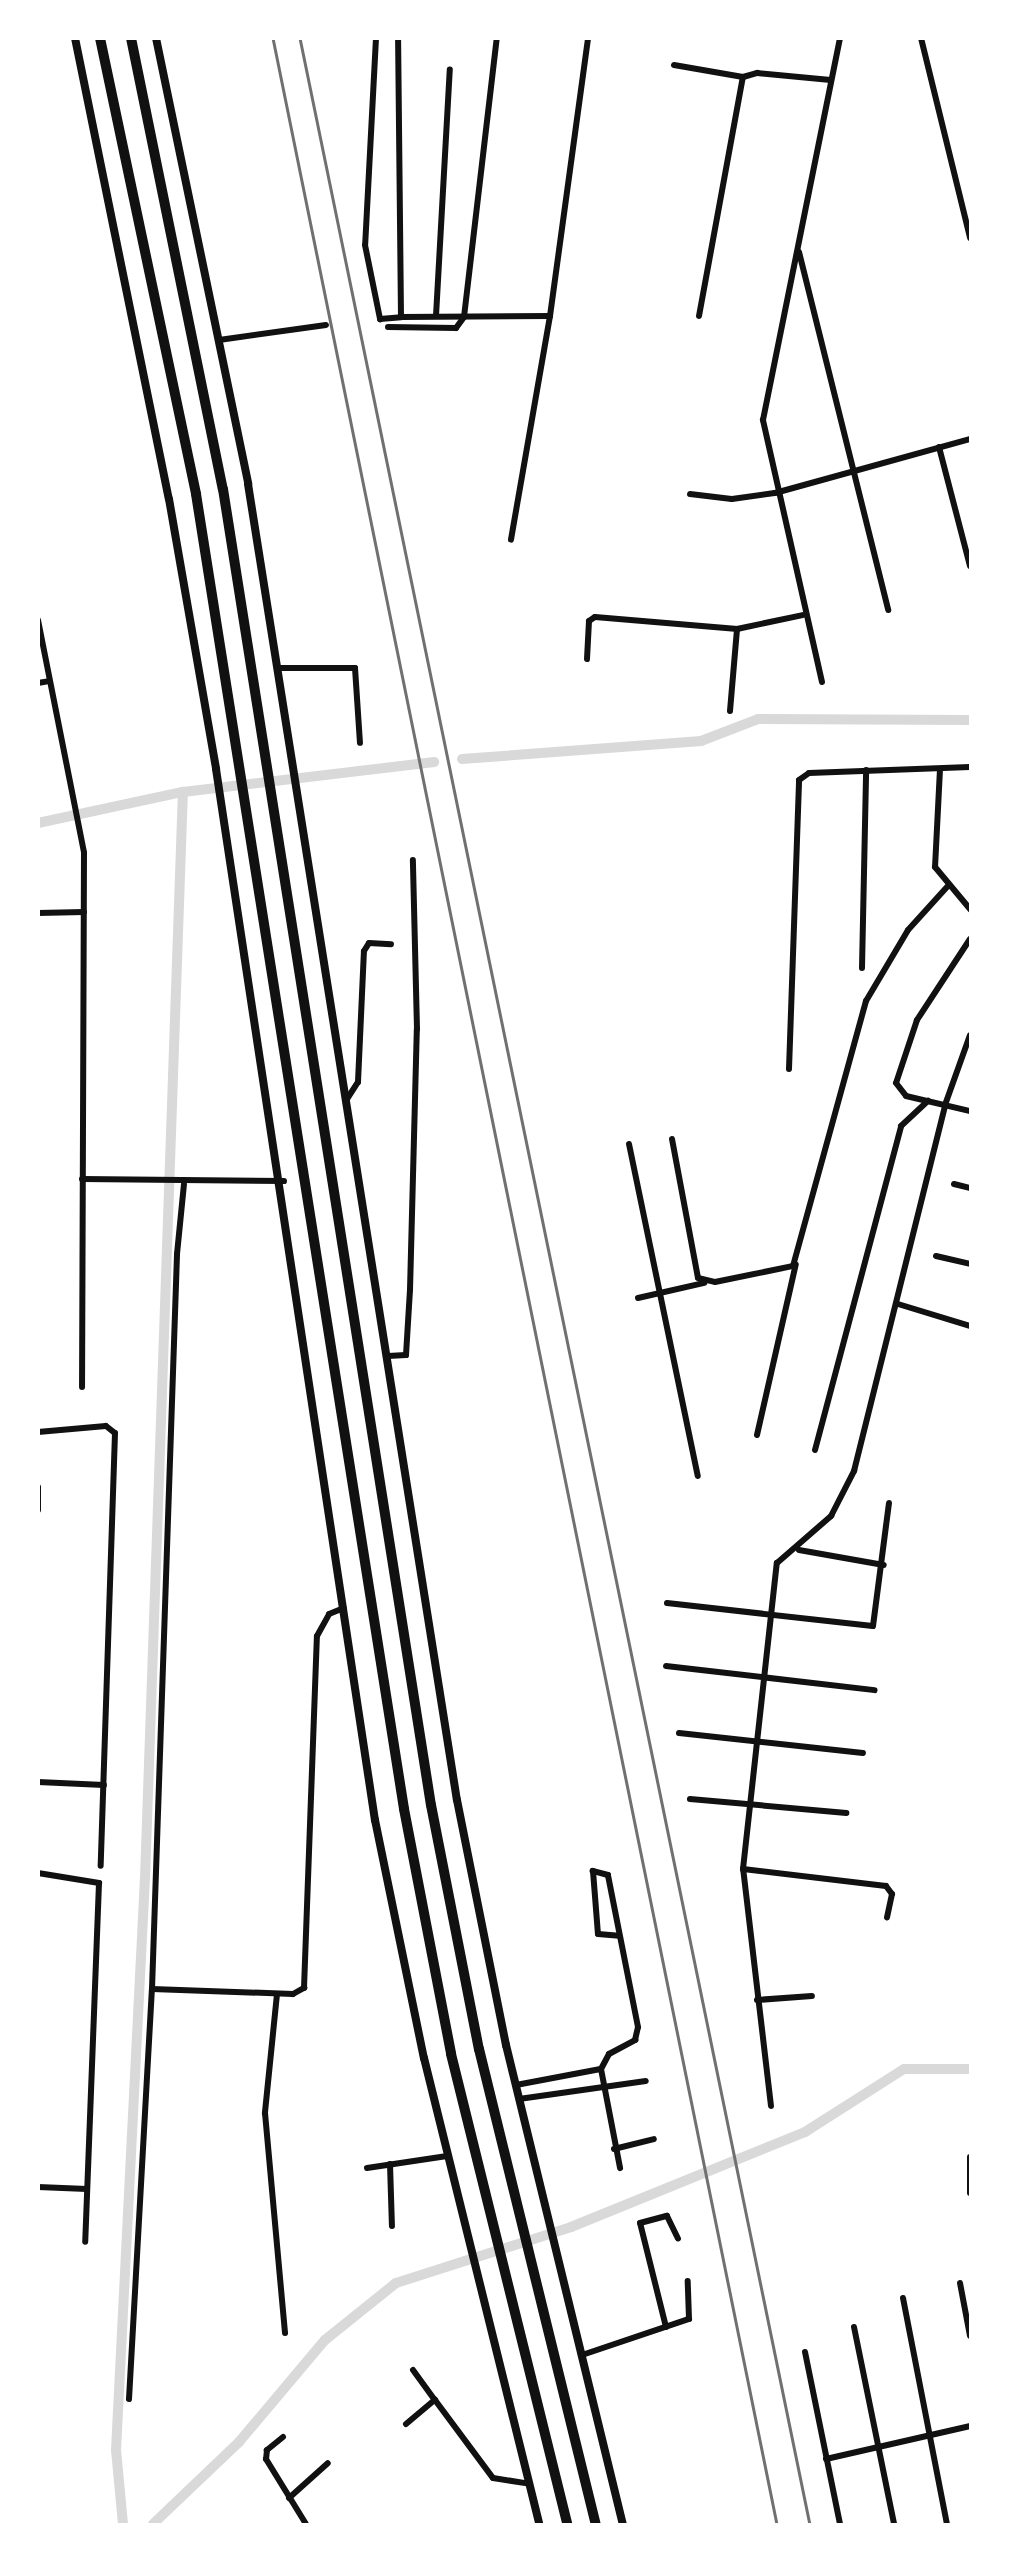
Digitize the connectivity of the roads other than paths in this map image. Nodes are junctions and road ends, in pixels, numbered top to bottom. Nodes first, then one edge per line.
1 (75, 38) edge
2 (100, 38) edge
3 (131, 38) edge
4 (156, 38) edge
5 (376, 38) edge
6 (398, 38) edge
7 (497, 38) edge
8 (588, 38) edge
9 (840, 38) edge
10 (921, 38) edge
11 (674, 65) dead end
12 (450, 69) dead end
13 (743, 77) junction
14 (831, 79) junction
15 (971, 238) edge
16 (798, 248) junction
17 (436, 316) junction
18 (550, 316) junction
19 (699, 316) dead end
20 (401, 317) junction
21 (464, 317) junction
22 (326, 325) dead end
23 (388, 327) dead end
24 (219, 340) junction
25 (971, 439) edge
26 (939, 447) junction
27 (852, 472) junction
28 (775, 493) junction
29 (690, 494) dead end
30 (512, 540) dead end
31 (971, 566) edge
32 (888, 610) dead end
33 (803, 615) junction
34 (38, 620) edge
35 (737, 629) junction
36 (587, 659) dead end
37 (278, 668) junction
38 (49, 681) junction
39 (822, 682) dead end
40 (38, 683) edge
41 (730, 711) dead end
42 (359, 743) dead end
43 (971, 767) edge
44 (940, 769) junction
45 (866, 770) junction
46 (413, 860) dead end
47 (947, 887) junction
48 (971, 909) edge
49 (84, 912) junction
50 (38, 913) edge
51 (971, 939) edge
52 (391, 944) dead end
53 (862, 968) dead end
54 (971, 1035) edge
55 (789, 1069) dead end
56 (347, 1099) junction
57 (928, 1101) junction
58 (945, 1105) junction
59 (971, 1111) edge
60 (672, 1139) dead end
61 (628, 1144) dead end
62 (82, 1179) junction
63 (284, 1181) junction
64 (182, 1184) junction
65 (954, 1184) dead end
66 (971, 1188) edge
67 (936, 1256) dead end
68 (796, 1262) junction
69 (971, 1264) edge
70 (706, 1283) junction
71 (658, 1293) junction
72 (638, 1298) dead end
73 (898, 1304) junction
74 (971, 1326) edge
75 (388, 1356) junction
76 (82, 1387) dead end
77 (38, 1432) edge
78 (757, 1435) dead end
79 (815, 1450) dead end
80 (698, 1476) dead end
81 (38, 1488) edge
82 (890, 1503) dead end
83 (38, 1510) edge
84 (799, 1550) junction
85 (884, 1565) junction
86 (667, 1603) dead end
87 (344, 1608) junction
88 (771, 1615) junction
89 (666, 1666) dead end
90 (763, 1677) junction
91 (875, 1690) dead end
92 (679, 1733) dead end
93 (756, 1741) junction
94 (863, 1753) dead end
95 (38, 1782) edge
96 (103, 1785) junction
97 (690, 1799) dead end
98 (748, 1804) junction
99 (846, 1813) dead end
100 (101, 1866) dead end
101 (743, 1869) junction
102 (38, 1873) edge
103 (887, 1917) dead end
104 (619, 1936) junction
105 (152, 1989) junction
106 (277, 1994) junction
107 (812, 1996) dead end
108 (757, 2000) junction
109 (601, 2068) junction
110 (646, 2081) dead end
111 (603, 2084) junction
112 (516, 2085) junction
113 (519, 2099) junction
114 (771, 2106) dead end
115 (654, 2140) dead end
116 (614, 2148) junction
117 (447, 2155) junction
118 (971, 2157) edge
119 (390, 2164) junction
120 (368, 2168) dead end
121 (620, 2168) dead end
122 (38, 2187) edge
123 (87, 2189) junction
124 (971, 2193) edge
125 (392, 2226) dead end
126 (678, 2239) dead end
127 (85, 2242) dead end
128 (688, 2281) dead end
129 (960, 2283) dead end
130 (904, 2298) dead end
131 (855, 2327) dead end
132 (666, 2328) junction
133 (285, 2333) dead end
134 (971, 2336) edge
135 (805, 2352) dead end
136 (582, 2356) junction
137 (413, 2370) dead end
138 (129, 2399) dead end
139 (435, 2400) junction
140 (406, 2424) dead end
141 (971, 2426) edge
142 (932, 2435) junction
143 (283, 2437) dead end
144 (878, 2446) junction
145 (826, 2459) junction
146 (328, 2463) dead end
147 (529, 2484) junction
148 (289, 2497) junction
149 (306, 2525) edge
150 (539, 2525) edge
151 (568, 2525) edge
152 (596, 2525) edge
153 (623, 2525) edge
154 (840, 2525) edge
155 (894, 2525) edge
156 (947, 2525) edge

1 - 63 main road
2 - 151 highway
3 - 152 highway
4 - 24 main road
5 - 20 street
6 - 20 street
7 - 21 street
8 - 18 street
9 - 14 street
10 - 15 street
11 - 13 street
12 - 17 street
13 - 14 street
13 - 19 street
14 - 16 street
16 - 27 street
16 - 28 street
17 - 20 street
17 - 21 street
18 - 21 street
18 - 30 street
21 - 23 street
22 - 24 street
24 - 37 main road
25 - 26 street
26 - 27 street
26 - 31 street
27 - 28 street
27 - 32 street
28 - 29 street
28 - 33 street
33 - 35 street
33 - 39 street
34 - 38 street
35 - 36 street
35 - 41 street
37 - 42 street
37 - 56 main road
38 - 40 street
38 - 49 street
43 - 44 street
44 - 45 street
44 - 47 street
45 - 53 street
45 - 55 street
46 - 75 street
47 - 48 street
47 - 68 street
49 - 50 street
49 - 62 street
51 - 57 street
52 - 56 street
54 - 58 street
56 - 75 main road
57 - 58 street
57 - 79 street
58 - 59 street
58 - 73 street
60 - 70 street
61 - 71 street
62 - 64 street
62 - 76 street
63 - 64 street
63 - 87 main road
64 - 105 street
65 - 66 street
67 - 69 street
68 - 70 street
68 - 78 street
70 - 71 street
71 - 72 street
71 - 80 street
73 - 74 street
73 - 84 street
75 - 112 main road
77 - 96 street
81 - 83 street
82 - 85 street
84 - 85 street
84 - 88 street
85 - 88 street
86 - 88 street
87 - 106 street
87 - 117 main road
88 - 90 street
89 - 90 street
90 - 91 street
90 - 93 street
92 - 93 street
93 - 94 street
93 - 98 street
95 - 96 street
96 - 100 street
97 - 98 street
98 - 99 street
98 - 101 street
101 - 103 street
101 - 108 street
102 - 123 street
104 - 104 street
104 - 109 street
105 - 106 street
105 - 138 street
106 - 133 street
107 - 108 street
108 - 114 street
109 - 111 street
109 - 112 street
110 - 111 street
111 - 113 street
111 - 116 street
112 - 113 main road
113 - 136 main road
115 - 116 street
116 - 121 street
117 - 119 street
117 - 147 main road
118 - 124 street
119 - 120 street
119 - 125 street
122 - 123 street
123 - 127 street
126 - 132 street
128 - 132 street
129 - 134 street
130 - 142 street
131 - 144 street
132 - 136 street
135 - 145 street
136 - 153 main road
137 - 139 street
139 - 140 street
139 - 147 street
141 - 142 street
142 - 144 street
142 - 156 street
143 - 148 street
144 - 145 street
144 - 155 street
145 - 154 street
146 - 148 street
147 - 150 main road
148 - 149 street

